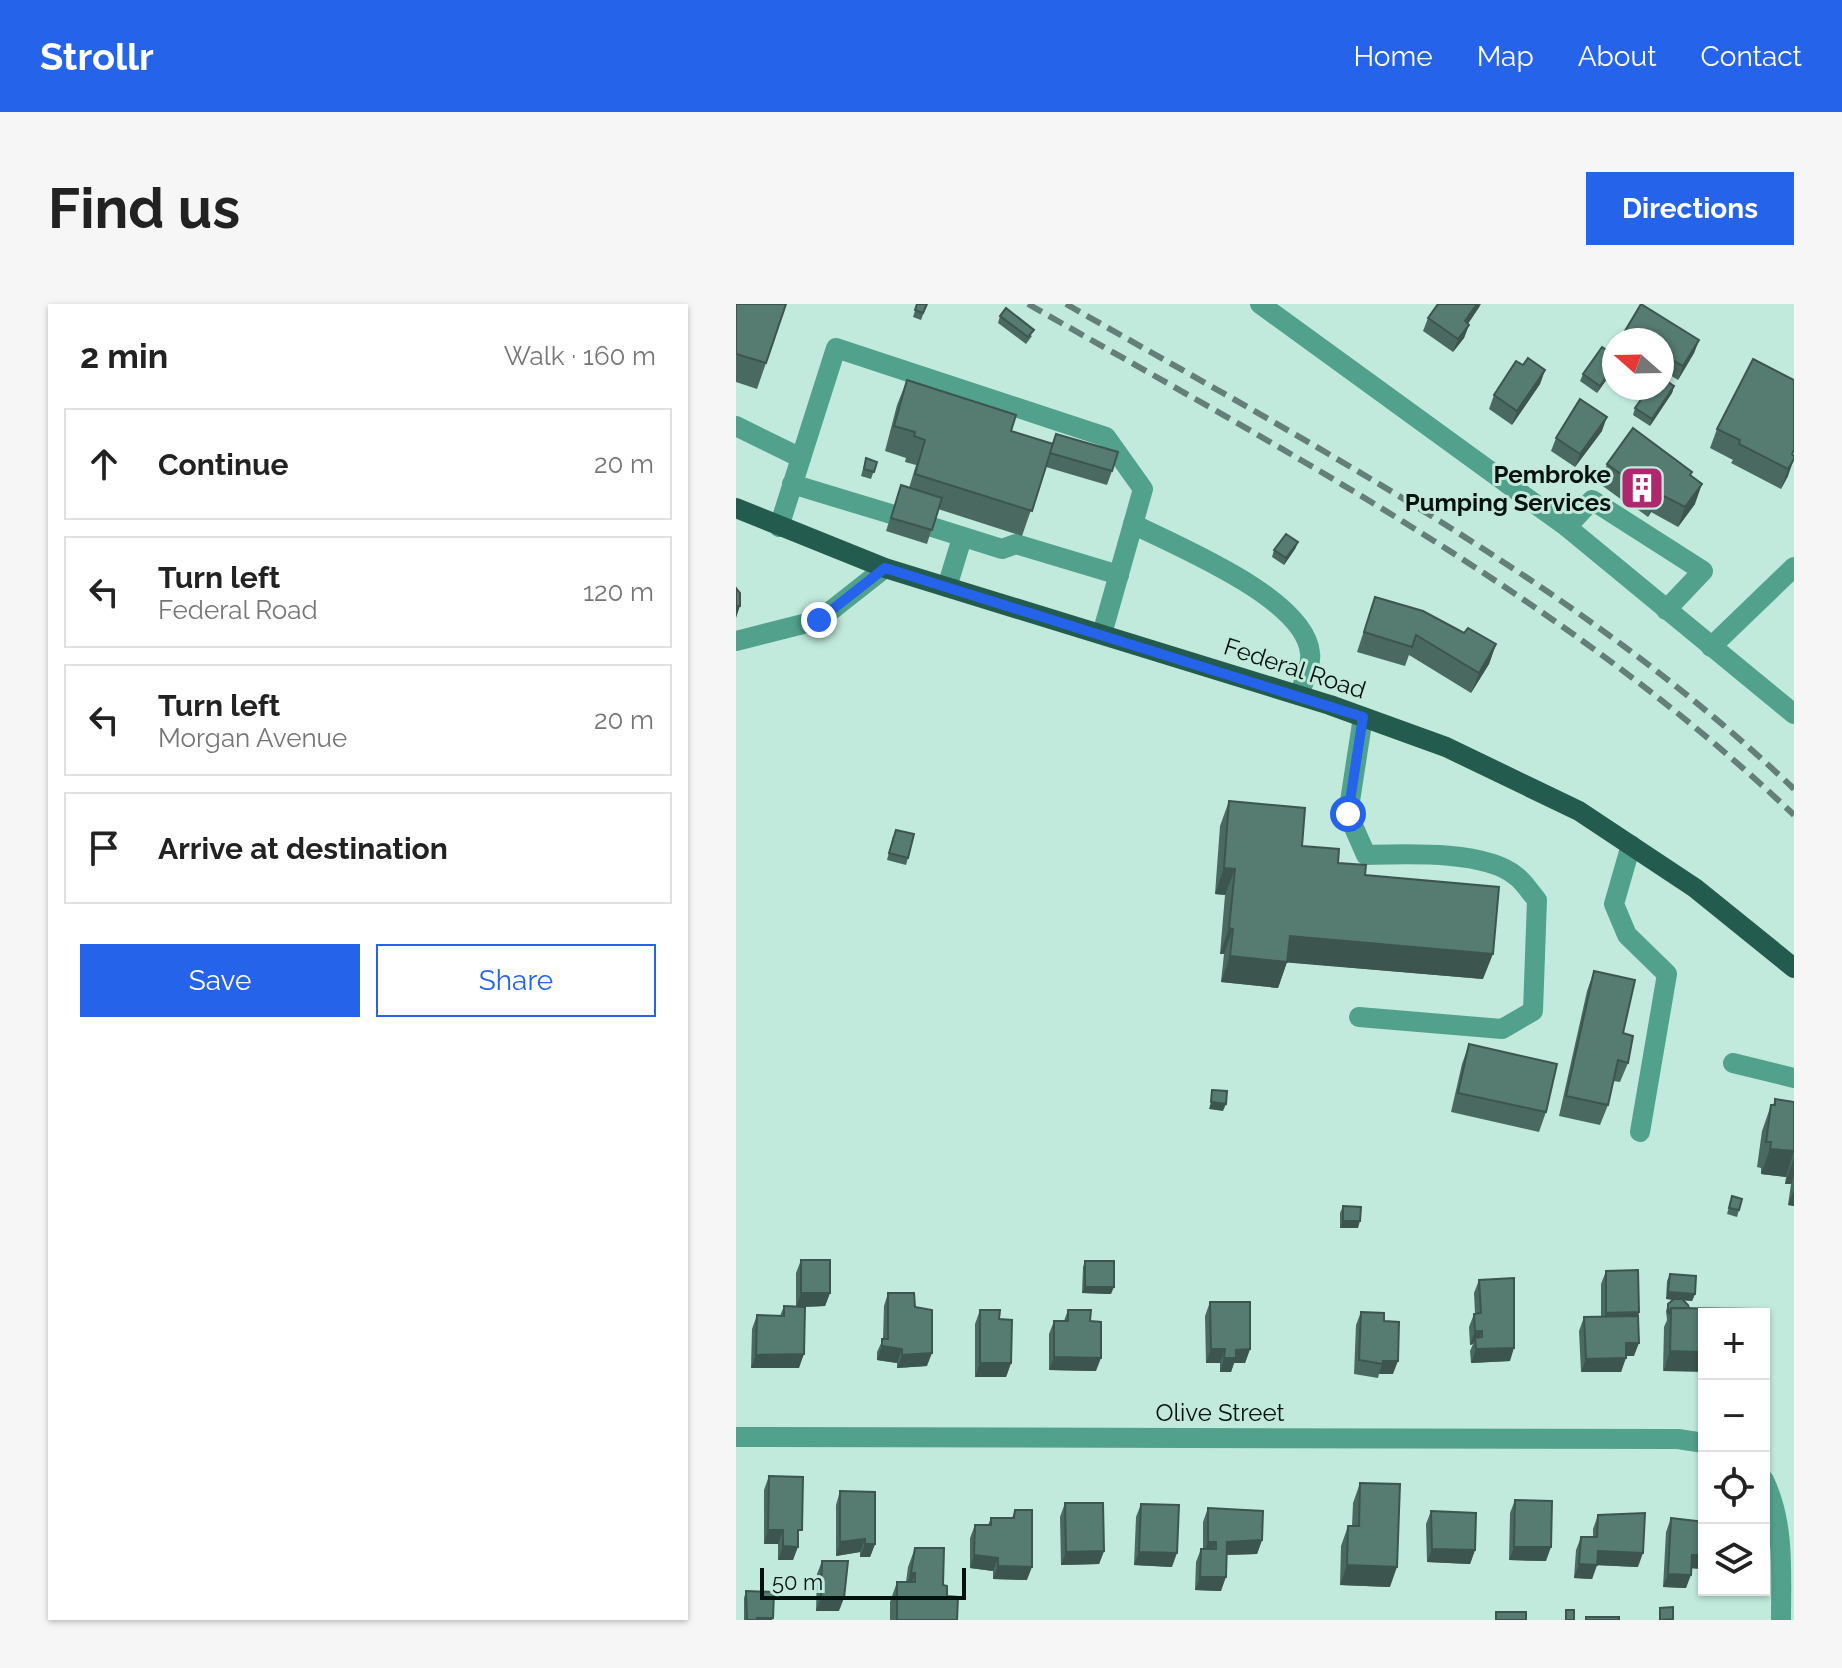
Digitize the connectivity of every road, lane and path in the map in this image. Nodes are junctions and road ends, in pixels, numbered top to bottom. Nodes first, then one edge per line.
1 (1260, 304) edge
2 (736, 426) edge
3 (801, 458) junction
4 (792, 484) junction
5 (736, 508) edge
6 (891, 514) edge
7 (1133, 524) junction
8 (779, 527) junction
9 (932, 527) edge
10 (1567, 527) junction
11 (962, 538) junction
12 (1794, 567) edge
13 (885, 568) junction
14 (1119, 575) junction
15 (947, 587) junction
16 (1666, 610) junction
17 (1102, 634) junction
18 (736, 641) edge
19 (1711, 647) junction
20 (1299, 695) junction
21 (1794, 714) edge
22 (1363, 717) junction
23 (1631, 845) junction
24 (1794, 968) edge
25 (1359, 1017) dead end
26 (1733, 1063) dead end
27 (1794, 1078) edge
28 (1640, 1132) dead end
29 (736, 1437) edge
30 (1698, 1442) edge
31 (1770, 1493) edge
32 (1781, 1620) edge

1 - 10 street
2 - 3 street
3 - 4 street
3 - 7 street
4 - 6 street
4 - 8 street
5 - 8 main road, Federal Road
7 - 14 street
7 - 20 street
8 - 13 main road, Federal Road
9 - 11 street
10 - 16 street
10 - 16 street
11 - 14 street
11 - 15 street
12 - 19 street
13 - 15 main road, Federal Road
13 - 18 street
14 - 17 street
15 - 17 main road, Federal Road
16 - 19 street
17 - 20 main road, Federal Road
19 - 21 street
20 - 22 main road, Federal Road
22 - 23 main road, Federal Road
22 - 25 street
23 - 24 main road, Federal Road
23 - 28 street
26 - 27 street
29 - 30 street, Olive Street
31 - 32 street

